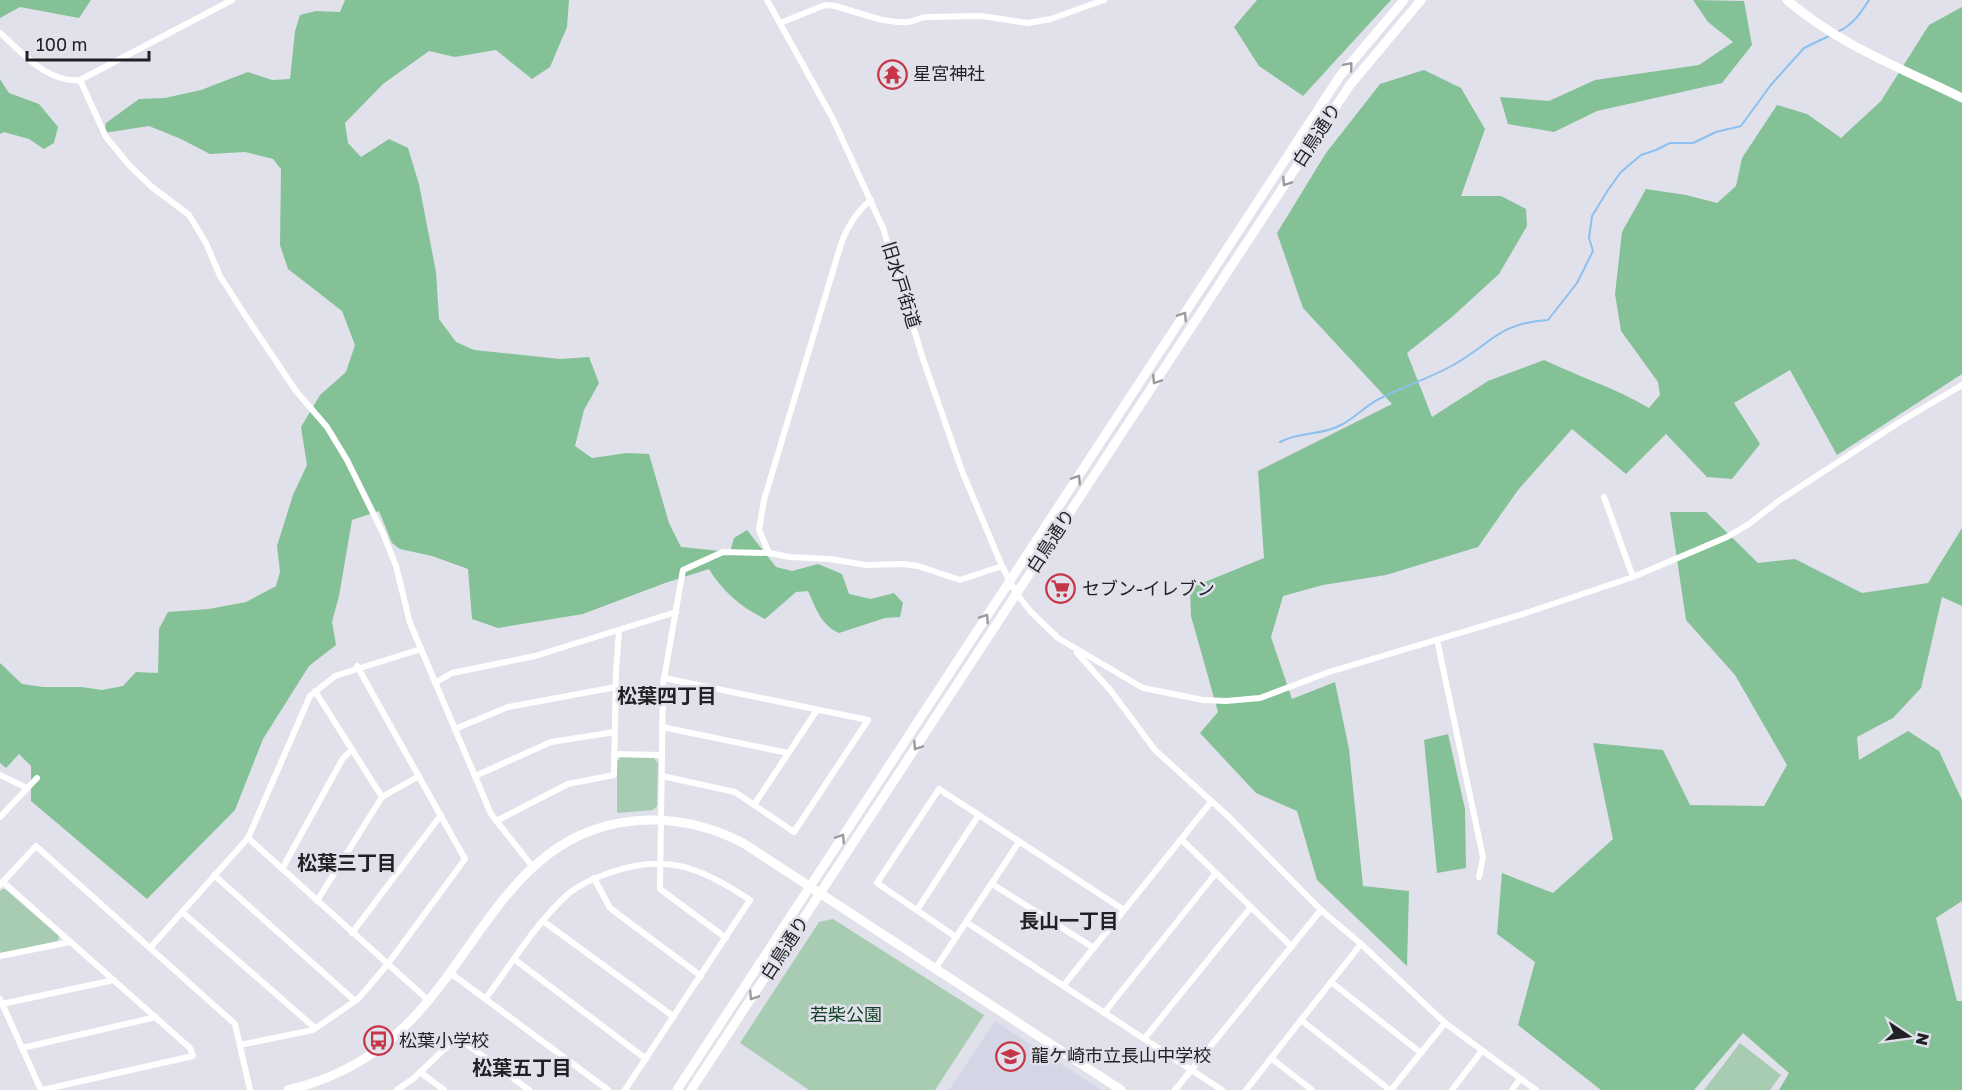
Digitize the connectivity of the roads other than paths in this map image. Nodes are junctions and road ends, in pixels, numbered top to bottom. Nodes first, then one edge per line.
1 (232, 0) edge
2 (766, 0) edge
3 (1104, 0) edge
4 (1404, 0) edge
5 (1421, 0) edge
6 (1787, 0) edge
7 (780, 24) junction
8 (0, 33) edge
9 (80, 80) junction
10 (1962, 98) edge
11 (871, 200) junction
12 (1962, 385) edge
13 (1604, 497) dead end
14 (769, 553) junction
15 (1002, 566) junction
16 (1633, 577) junction
17 (1010, 581) junction
18 (1016, 593) junction
19 (676, 612) junction
20 (619, 631) junction
21 (1437, 640) junction
22 (1072, 648) junction
23 (421, 650) junction
24 (358, 667) junction
25 (664, 678) junction
26 (435, 683) junction
27 (616, 687) junction
28 (315, 691) junction
29 (817, 710) junction
30 (662, 728) junction
31 (455, 729) junction
32 (615, 732) junction
33 (352, 750) junction
34 (788, 753) junction
35 (614, 754) junction
36 (662, 755) junction
37 (0, 775) edge
38 (419, 776) junction
39 (475, 776) junction
40 (662, 776) junction
41 (37, 778) dead end
42 (27, 788) junction
43 (382, 797) junction
44 (1211, 802) junction
45 (754, 805) junction
46 (1, 815) edge
47 (441, 815) junction
48 (978, 816) junction
49 (661, 820) junction
50 (496, 821) junction
51 (248, 838) junction
52 (1181, 839) junction
53 (1019, 842) junction
54 (660, 863) junction
55 (532, 866) junction
56 (282, 868) junction
57 (1216, 873) junction
58 (214, 875) junction
59 (1479, 877) dead end
60 (594, 878) junction
61 (2, 884) edge
62 (992, 884) junction
63 (809, 887) junction
64 (820, 894) junction
65 (317, 900) junction
66 (1251, 907) junction
67 (917, 910) junction
68 (1124, 910) junction
69 (1322, 910) junction
70 (182, 912) junction
71 (543, 921) junction
72 (966, 922) junction
73 (352, 933) junction
74 (956, 937) junction
75 (726, 938) junction
76 (70, 942) junction
77 (1361, 944) junction
78 (1292, 946) junction
79 (150, 948) junction
80 (1094, 948) junction
81 (0, 956) edge
82 (514, 959) junction
83 (387, 965) junction
84 (935, 969) junction
85 (449, 972) junction
86 (701, 976) junction
87 (114, 980) junction
88 (1331, 982) junction
89 (1063, 986) junction
90 (486, 998) junction
91 (428, 1000) junction
92 (1, 1001) edge
93 (355, 1001) junction
94 (1104, 1013) junction
95 (156, 1017) junction
96 (674, 1017) junction
97 (1301, 1020) junction
98 (1445, 1023) junction
99 (315, 1028) junction
100 (1144, 1039) junction
101 (240, 1045) junction
102 (22, 1048) junction
103 (1482, 1052) junction
104 (1421, 1053) junction
105 (1271, 1058) junction
106 (646, 1059) junction
107 (1191, 1070) junction
108 (420, 1072) junction
109 (1520, 1079) junction
110 (315, 1086) edge
111 (41, 1090) edge
112 (250, 1090) edge
113 (288, 1090) edge
114 (397, 1090) edge
115 (444, 1090) edge
116 (529, 1090) edge
117 (608, 1090) edge
118 (625, 1090) edge
119 (677, 1090) edge
120 (691, 1090) edge
121 (1121, 1090) edge
122 (1175, 1090) edge
123 (1222, 1090) edge
124 (1245, 1090) edge
125 (1312, 1090) edge
126 (1390, 1090) edge
127 (1452, 1090) edge
128 (1512, 1090) edge
129 (1536, 1090) edge

1 - 9 street
2 - 7 street, 旧水戸街道
3 - 7 street
17 -> 4 main road, 白鳥通り
5 -> 18 main road, 白鳥通り
6 - 10 main road
7 - 11 street, 旧水戸街道
8 - 9 street
9 - 23 street
11 - 14 street
11 - 15 street, 旧水戸街道
12 - 16 street
13 - 16 street
14 - 15 street
14 - 19 street
15 - 17 street, 旧水戸街道
16 - 21 street
17 - 18 street, 旧水戸街道
63 -> 17 main road, 白鳥通り
18 - 22 street, 旧水戸街道
18 -> 64 main road, 白鳥通り
19 - 20 street
19 - 25 street
20 - 26 street
20 - 27 street
21 - 22 street
21 - 59 street
22 - 44 street
23 - 24 street
23 - 26 street
24 - 28 street
24 - 38 street
25 - 29 street
25 - 30 street
26 - 31 street
27 - 31 street
27 - 32 street
28 - 33 street
28 - 51 street
29 - 34 street
29 - 45 street
30 - 34 street
30 - 36 street
31 - 39 street
32 - 35 street
32 - 39 street
33 - 43 street
33 - 56 street
34 - 45 street
35 - 36 street
35 - 50 street
36 - 40 street
37 - 42 street
38 - 43 street
38 - 47 street
39 - 50 street
40 - 45 street
40 - 49 street
41 - 42 street
42 - 46 street
43 - 65 street
44 - 52 street
44 - 69 street
47 - 73 street
47 - 83 street
48 - 53 street
48 - 67 street
48 - 67 street
49 - 54 street
49 - 55 main road
49 - 63 main road
50 - 55 street
51 - 56 street
51 - 58 street
52 - 57 street
52 - 68 street
53 - 62 street
53 - 68 street
54 - 60 street
54 - 75 street
54 - 75 street
55 - 85 main road
56 - 65 street
57 - 66 street
57 - 94 street
58 - 70 street
58 - 93 street
60 - 71 street
60 - 86 street
61 - 76 street
61 - 79 street
62 - 72 street
62 - 80 street
63 - 64 main road
63 - 119 main road, 白鳥通り
64 - 84 main road
64 -> 120 main road, 白鳥通り
65 - 73 street
66 - 78 street
66 - 100 street
67 - 74 street
68 - 80 street
69 - 77 street
69 - 78 street
70 - 79 street
70 - 99 street
71 - 82 street
71 - 96 street
72 - 74 street
72 - 89 street
73 - 83 street
74 - 84 street
75 - 86 street
76 - 81 street
76 - 87 street
77 - 88 street
77 - 98 street
78 - 107 street
79 - 101 street
80 - 89 street
82 - 90 street
82 - 106 street
83 - 91 street
83 - 93 street
84 - 121 main road
85 - 90 street
85 - 91 main road
86 - 96 street
87 - 92 street
87 - 95 street
88 - 97 street
88 - 104 street
89 - 94 street
90 - 117 street
91 - 110 main road
92 - 102 street
93 - 99 street
94 - 100 street
95 - 102 street
95 - 111 street
96 - 106 street
97 - 105 street
97 - 126 street
98 - 103 street
98 - 104 street
99 - 101 street
100 - 107 street
101 - 112 street
102 - 111 street
103 - 109 street
103 - 127 street
104 - 126 street
105 - 124 street
105 - 125 street
106 - 118 street
107 - 122 street
107 - 123 street
108 - 114 street
108 - 115 street
108 - 116 street
109 - 128 street
109 - 129 street
110 - 113 main road

